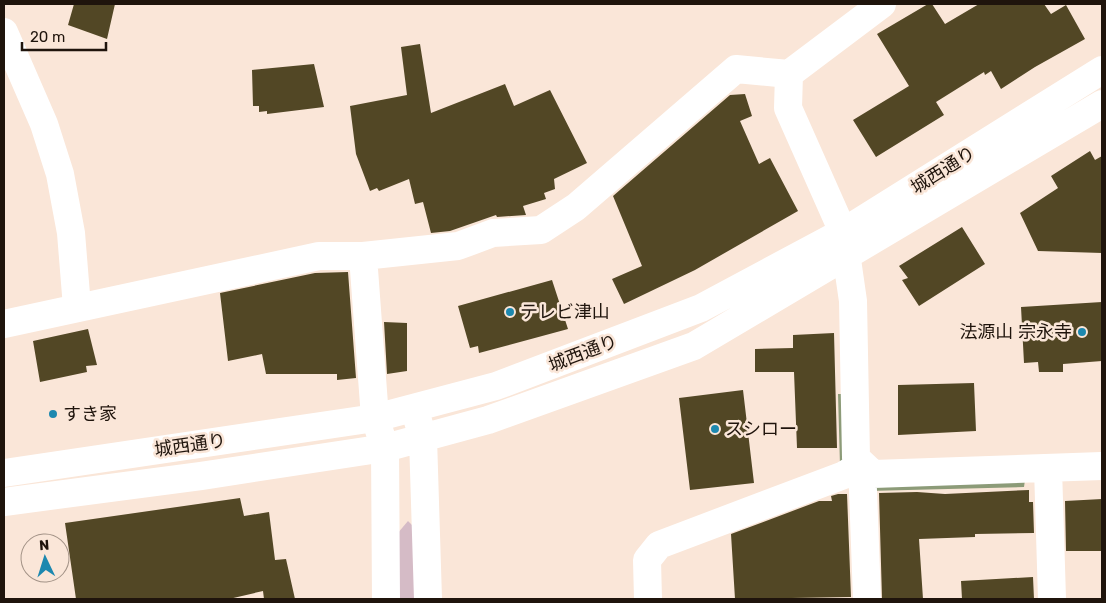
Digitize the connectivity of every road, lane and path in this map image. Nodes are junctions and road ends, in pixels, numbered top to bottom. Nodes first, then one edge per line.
1 (882, 4) edge
2 (4, 32) edge
3 (1102, 70) edge
4 (788, 74) junction
5 (1102, 104) edge
6 (845, 244) junction
7 (363, 256) junction
8 (77, 307) junction
9 (4, 324) edge
10 (414, 407) junction
11 (375, 418) junction
12 (423, 438) junction
13 (385, 448) junction
14 (862, 464) junction
15 (1102, 466) edge
16 (1048, 468) junction
17 (4, 473) edge
18 (4, 502) edge
19 (386, 599) edge
20 (428, 599) edge
21 (648, 599) edge
22 (867, 599) edge
23 (1052, 599) edge

1 - 4 street
2 - 8 street
3 - 6 street, 城西通り
4 - 6 street
4 - 7 street
5 - 6 street, 城西通り
6 - 10 street, 城西通り
6 - 12 street, 城西通り
6 - 14 street
7 - 8 street
7 - 11 street
8 - 9 street
10 - 11 street, 城西通り
10 - 12 street
11 - 13 street
11 - 17 street, 城西通り
12 - 13 street, 城西通り
12 - 20 street
13 - 18 street, 城西通り
13 - 19 street
14 - 16 street
14 - 21 street
14 - 22 street
15 - 16 street
16 - 23 street

